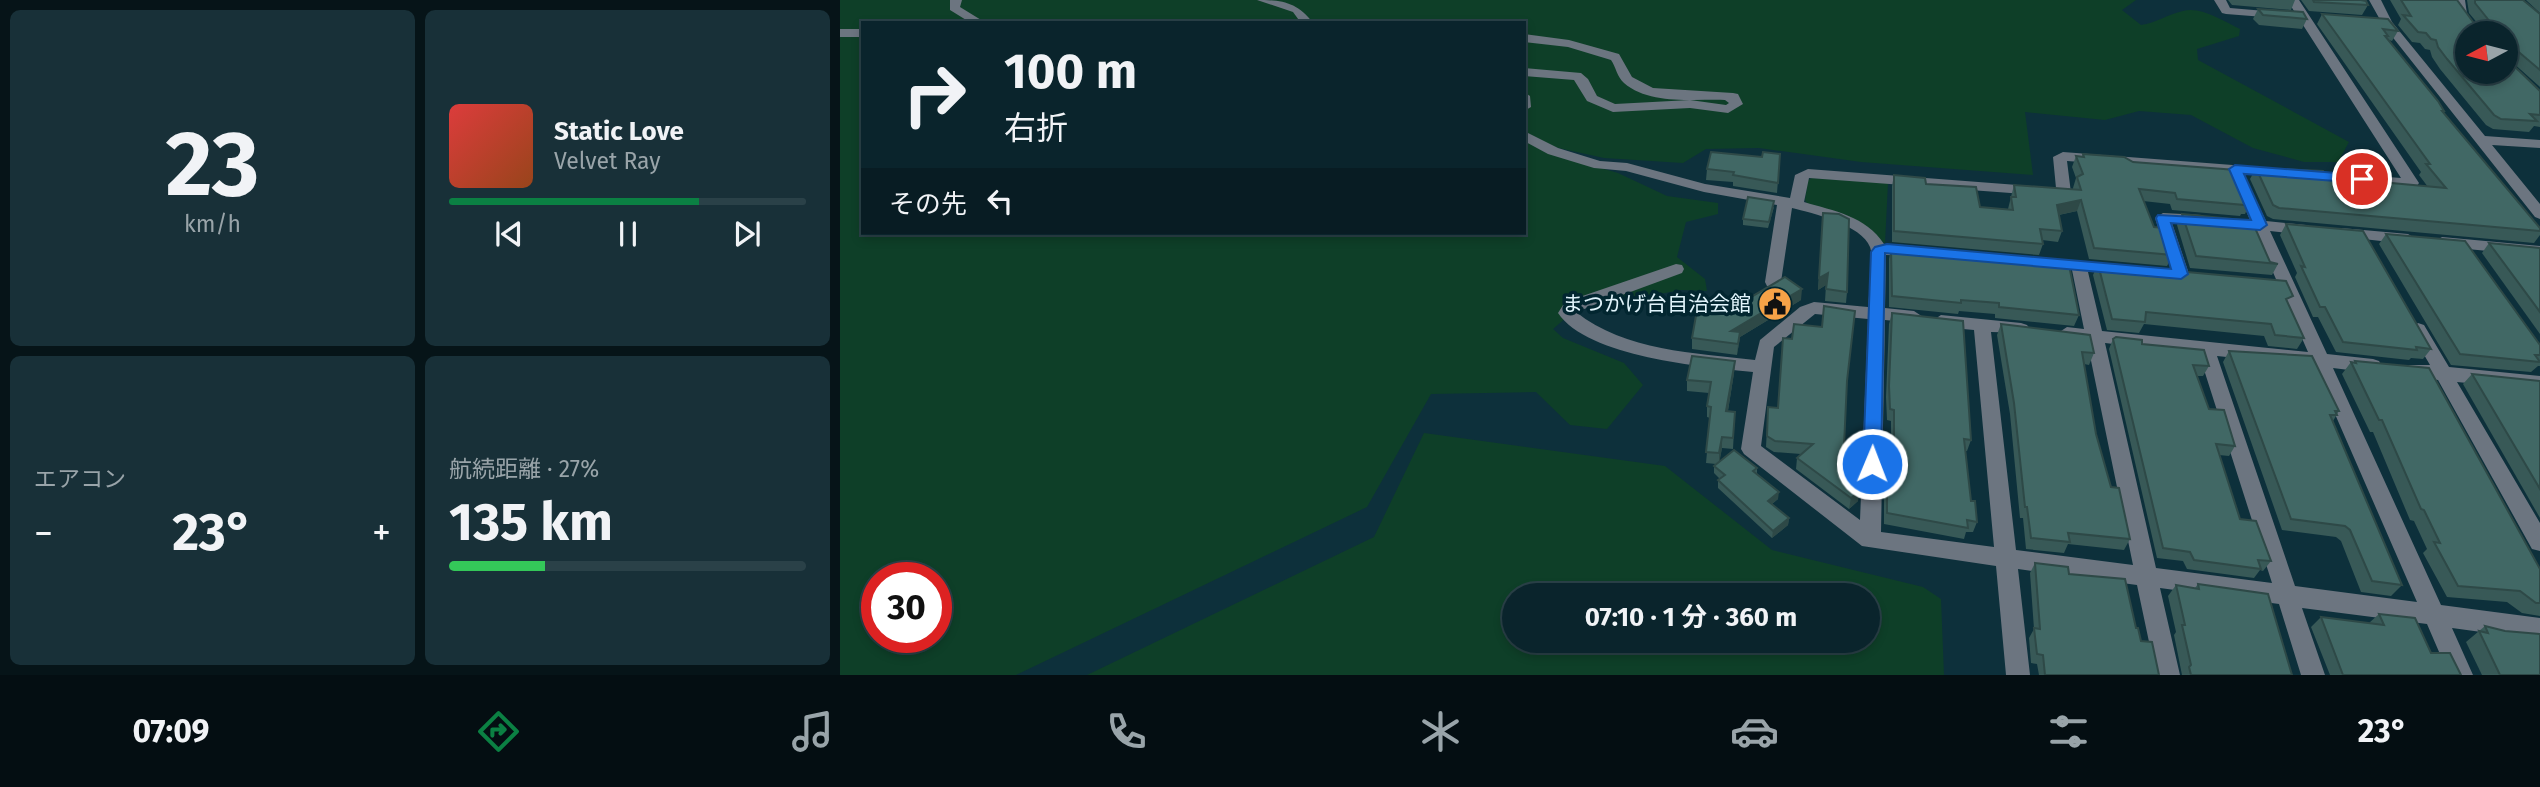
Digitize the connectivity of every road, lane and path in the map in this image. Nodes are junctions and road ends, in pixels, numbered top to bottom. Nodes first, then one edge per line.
1 (956, 0) edge
2 (1263, 0) edge
3 (2220, 0) edge
4 (2293, 0) edge
5 (2375, 0) edge
6 (2459, 0) edge
7 (2310, 18) junction
8 (977, 21) edge
9 (1305, 21) edge
10 (2466, 21) edge
11 (840, 33) edge
12 (861, 33) edge
13 (1526, 38) edge
14 (1526, 72) edge
15 (1526, 136) edge
16 (2483, 140) junction
17 (2540, 144) edge
18 (2235, 169) junction
19 (1791, 203) junction
20 (2540, 214) edge
21 (2260, 225) junction
22 (2363, 235) junction
23 (2463, 243) junction
24 (1880, 250) junction
25 (2540, 251) edge
26 (1928, 252) edge
27 (2376, 258) edge
28 (2024, 261) edge
29 (2479, 265) edge
30 (2079, 266) junction
31 (1676, 269) dead end
32 (2143, 271) edge
33 (2181, 274) edge
34 (1773, 282) edge
35 (2260, 282) edge
36 (2287, 285) junction
37 (1875, 313) junction
38 (2410, 316) edge
39 (1982, 326) junction
40 (2095, 335) junction
41 (2206, 348) junction
42 (2322, 360) junction
43 (1763, 367) junction
44 (2444, 374) junction
45 (2540, 383) edge
46 (1870, 540) junction
47 (2540, 542) edge
48 (2004, 557) junction
49 (2145, 577) junction
50 (2286, 594) junction
51 (2434, 615) junction
52 (2540, 629) edge
53 (2018, 675) edge
54 (2168, 675) edge
55 (2313, 675) edge
56 (2461, 675) edge

1 - 8 street
2 - 9 street
3 - 7 street
4 - 7 street
5 - 16 street
6 - 10 street
7 - 18 street
11 - 12 street
13 - 14 street
15 - 19 street
16 - 17 street
16 - 20 street
18 - 19 street
18 - 21 street
19 - 24 street
19 - 34 street
21 - 22 street
21 - 33 street
21 - 36 street
22 - 23 street
22 - 27 street
23 - 25 street
23 - 29 street
24 - 26 street
24 - 37 street
28 - 30 street
30 - 32 street
30 - 40 street
31 - 43 street
35 - 36 street
36 - 42 street
37 - 39 street
37 - 43 street
37 - 46 street
38 - 44 street
39 - 40 street
39 - 48 street
40 - 41 street
40 - 49 street
41 - 42 street
41 - 50 street
42 - 44 street
42 - 51 street
43 - 46 street
44 - 45 street
44 - 47 street
46 - 48 street
48 - 49 street
48 - 53 street
49 - 50 street
49 - 54 street
50 - 51 street
50 - 55 street
51 - 52 street
51 - 56 street

